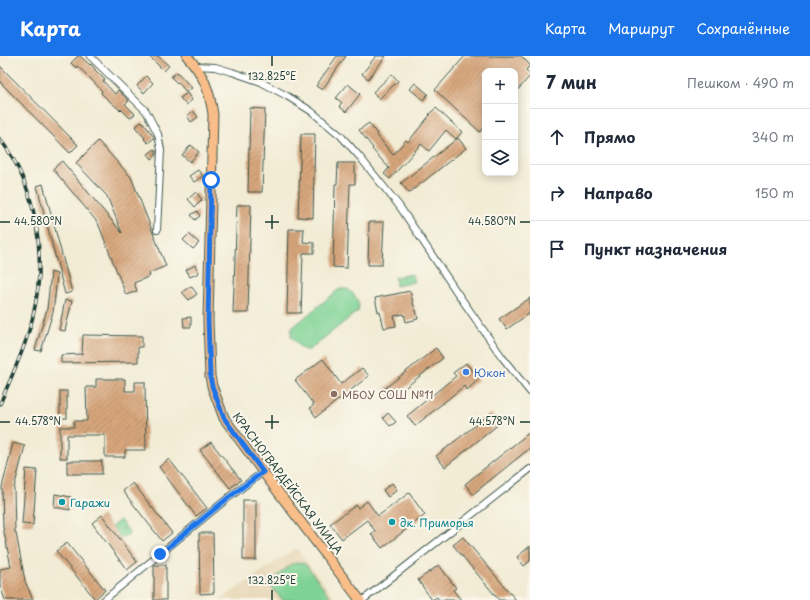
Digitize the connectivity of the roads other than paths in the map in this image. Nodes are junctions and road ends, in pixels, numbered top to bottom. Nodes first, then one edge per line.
1 (90, 56) edge
2 (187, 56) edge
3 (196, 66) junction
4 (157, 230) dead end
5 (530, 392) edge
6 (530, 469) edge
7 (263, 472) junction
8 (104, 600) edge
9 (361, 600) edge

1 - 4 street
2 - 3 main road, КРАСНОГВАРДЕЙСКАЯ УЛИЦА
3 - 5 street
3 - 7 main road, КРАСНОГВАРДЕЙСКАЯ УЛИЦА
6 - 9 street
7 - 8 street
7 - 9 main road, КРАСНОГВАРДЕЙСКАЯ УЛИЦА

